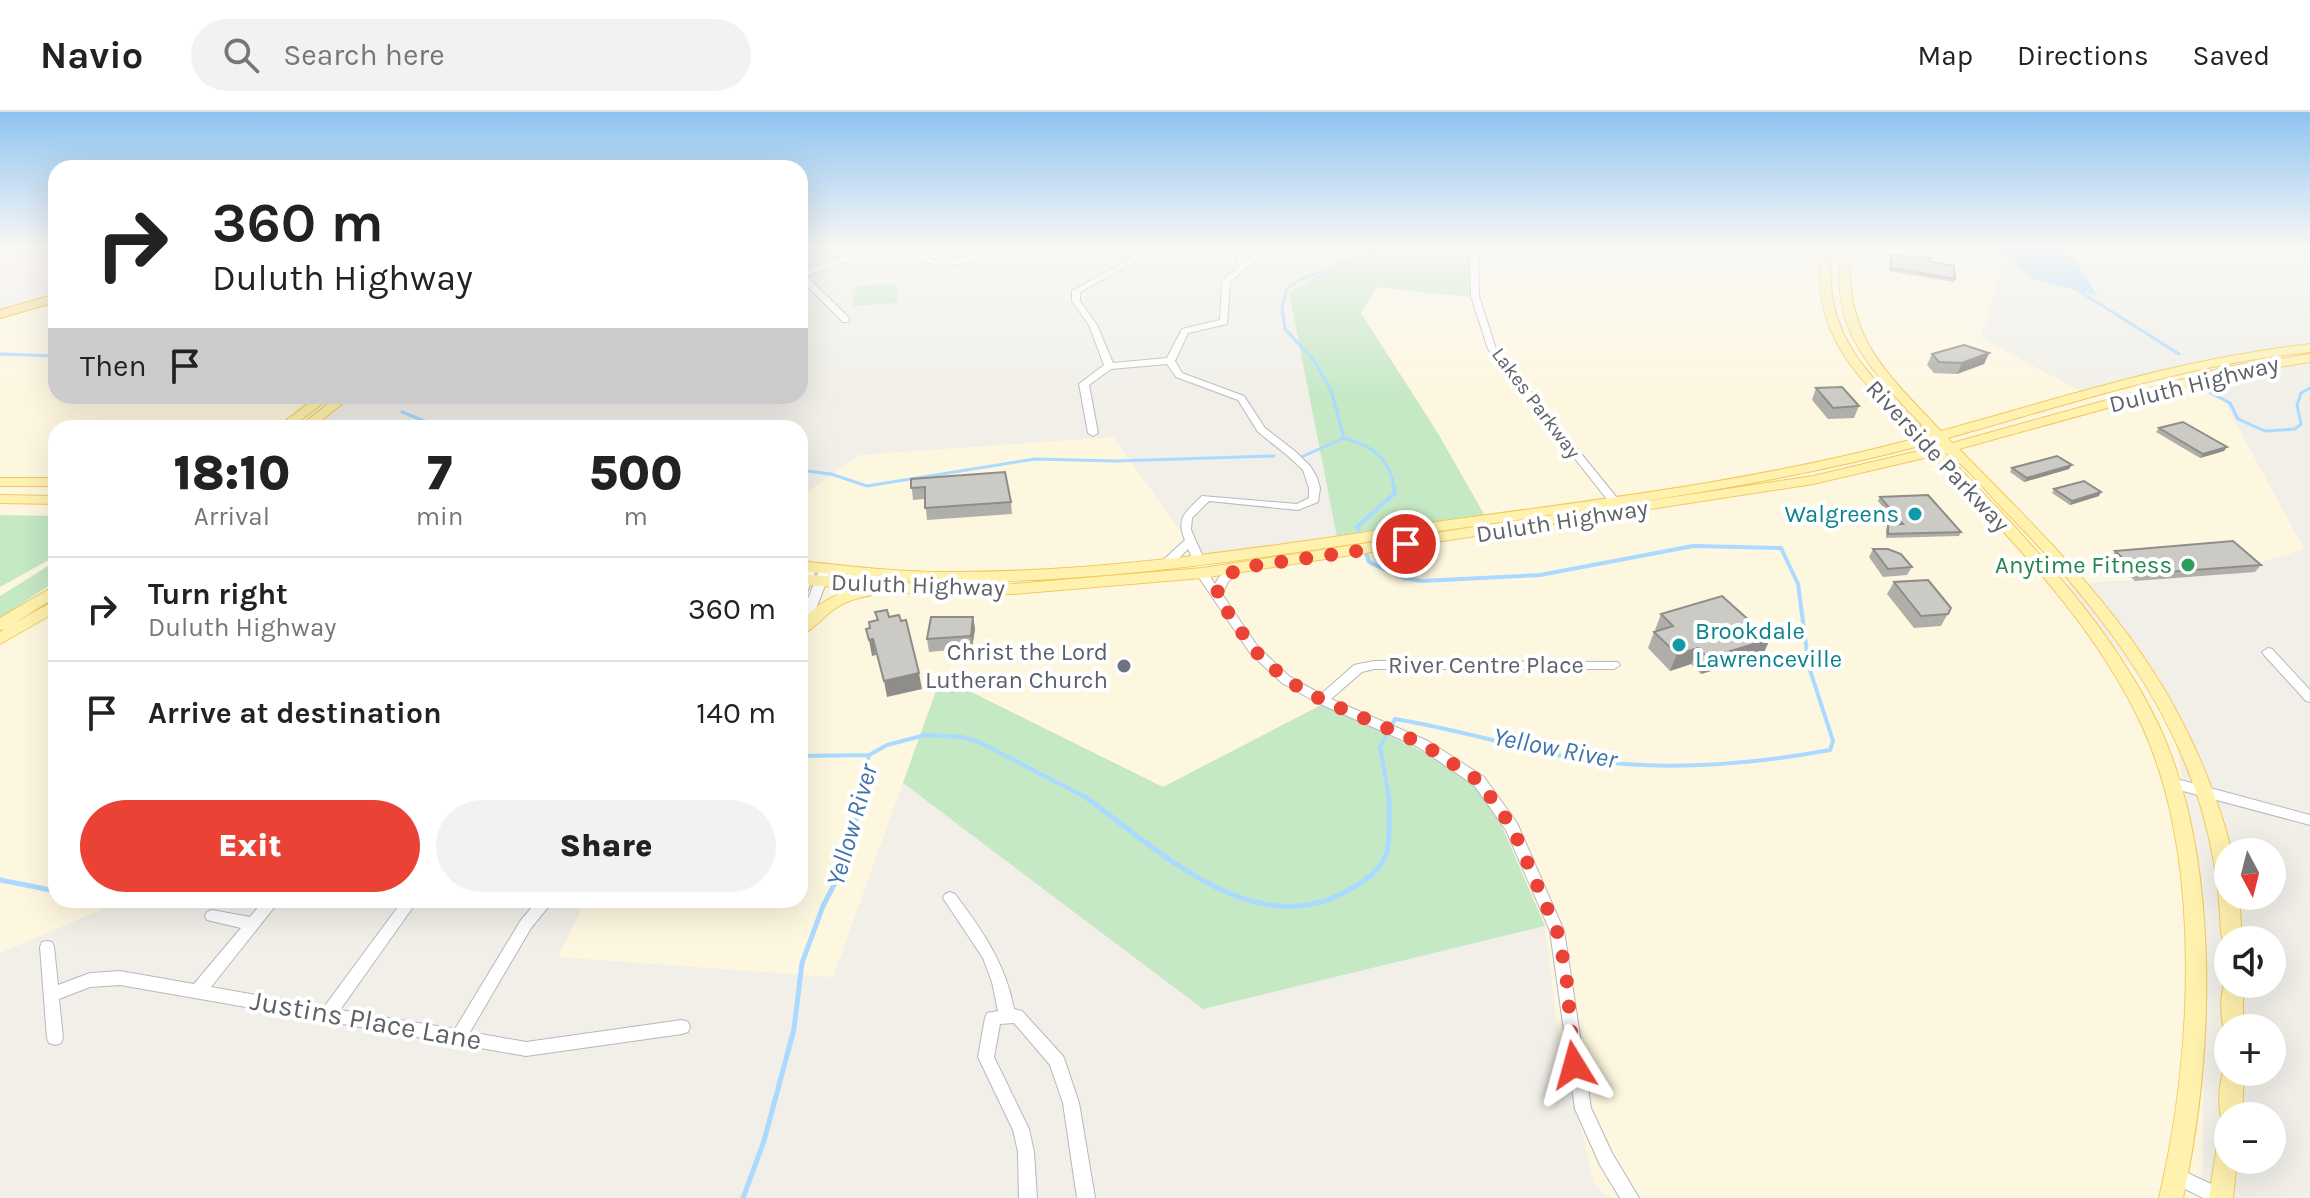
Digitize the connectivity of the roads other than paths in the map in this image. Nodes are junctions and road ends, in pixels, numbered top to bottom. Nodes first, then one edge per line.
1 (825, 299) edge
2 (1076, 299) edge
3 (1225, 299) edge
4 (1476, 299) edge
5 (1824, 299) edge
6 (1844, 299) edge
7 (48, 300) edge
8 (0, 314) edge
9 (846, 320) dead end
10 (2310, 348) edge
11 (2310, 358) edge
12 (1170, 362) junction
13 (1109, 366) junction
14 (1905, 400) junction
15 (315, 404) edge
16 (336, 404) edge
17 (2036, 409) junction
18 (294, 420) edge
19 (314, 420) edge
20 (1905, 421) junction
21 (1093, 433) dead end
22 (1990, 436) junction
23 (1935, 444) junction
24 (1898, 447) junction
25 (1833, 475) junction
26 (0, 482) edge
27 (48, 482) edge
28 (1978, 489) junction
29 (0, 499) edge
30 (48, 500) edge
31 (1614, 501) junction
32 (1382, 541) junction
33 (1189, 542) junction
34 (1337, 548) junction
35 (2023, 548) junction
36 (1166, 564) junction
37 (1200, 566) junction
38 (1238, 568) junction
39 (809, 576) edge
40 (890, 588) junction
41 (48, 595) edge
42 (1216, 595) junction
43 (48, 610) edge
44 (2104, 611) junction
45 (808, 624) edge
46 (0, 625) edge
47 (0, 639) edge
48 (2268, 652) dead end
49 (1614, 665) dead end
50 (2310, 698) edge
51 (1322, 700) junction
52 (2173, 783) junction
53 (2205, 791) junction
54 (2310, 820) edge
55 (2219, 838) edge
56 (950, 898) dead end
57 (267, 908) edge
58 (405, 908) edge
59 (540, 908) edge
60 (212, 916) dead end
61 (254, 924) junction
62 (47, 947) dead end
63 (198, 991) junction
64 (53, 994) junction
65 (329, 1013) junction
66 (1007, 1017) junction
67 (682, 1027) dead end
68 (460, 1035) junction
69 (55, 1038) dead end
70 (2224, 1174) edge
71 (2177, 1176) junction
72 (1028, 1198) edge
73 (1086, 1198) edge
74 (1630, 1198) edge
75 (2171, 1198) edge
76 (2221, 1198) edge

1 - 9 street
2 - 13 street
3 - 12 street
4 - 31 street, Lakes Parkway
5 - 20 main road, Riverside Parkway
6 - 14 main road, Riverside Parkway
7 - 8 highway
10 - 17 main road, Duluth Highway
11 - 22 main road, Duluth Highway
12 - 13 street
12 - 33 street
13 - 21 street
14 - 17 main road
14 - 23 main road, Riverside Parkway
15 - 18 main road
16 - 19 main road
17 - 23 main road, Duluth Highway
20 - 23 main road, Riverside Parkway
20 - 24 main road
22 - 23 main road, Duluth Highway
22 - 28 main road
23 - 24 main road, Duluth Highway
23 - 25 main road, Duluth Highway
23 - 28 main road, Riverside Parkway
24 - 31 main road, Duluth Highway
25 - 28 main road
25 - 32 main road, Duluth Highway
26 - 27 main road
28 - 35 main road, Riverside Parkway
28 - 44 main road, Riverside Parkway
29 - 30 main road
31 - 32 main road, Duluth Highway
32 - 34 main road, Duluth Highway
33 - 36 street
33 - 37 street
34 - 37 main road, Duluth Highway
34 - 38 main road, Duluth Highway
35 - 44 main road
35 - 52 main road, Riverside Parkway
36 - 37 main road, Duluth Highway
36 - 39 main road, Duluth Highway
37 - 38 main road, Duluth Highway
37 - 40 main road, Duluth Highway
37 - 42 street
38 - 42 street
39 - 40 main road, Duluth Highway
40 - 45 main road
41 - 46 main road
42 - 51 street
43 - 47 main road
44 - 53 main road, Riverside Parkway
48 - 50 street
49 - 51 street, River Centre Place
51 - 74 street
52 - 53 street
52 - 71 main road, Riverside Parkway
53 - 54 street
53 - 55 main road, Riverside Parkway
56 - 66 street
57 - 61 street
58 - 65 street
59 - 68 street
60 - 61 street
61 - 63 street
62 - 64 street
63 - 64 street, Justins Place Lane
63 - 65 street, Justins Place Lane
64 - 69 street
65 - 68 street, Justins Place Lane
66 - 72 street
66 - 73 street
67 - 68 street, Justins Place Lane
70 - 76 main road
71 - 75 main road, Riverside Parkway
71 - 76 street

